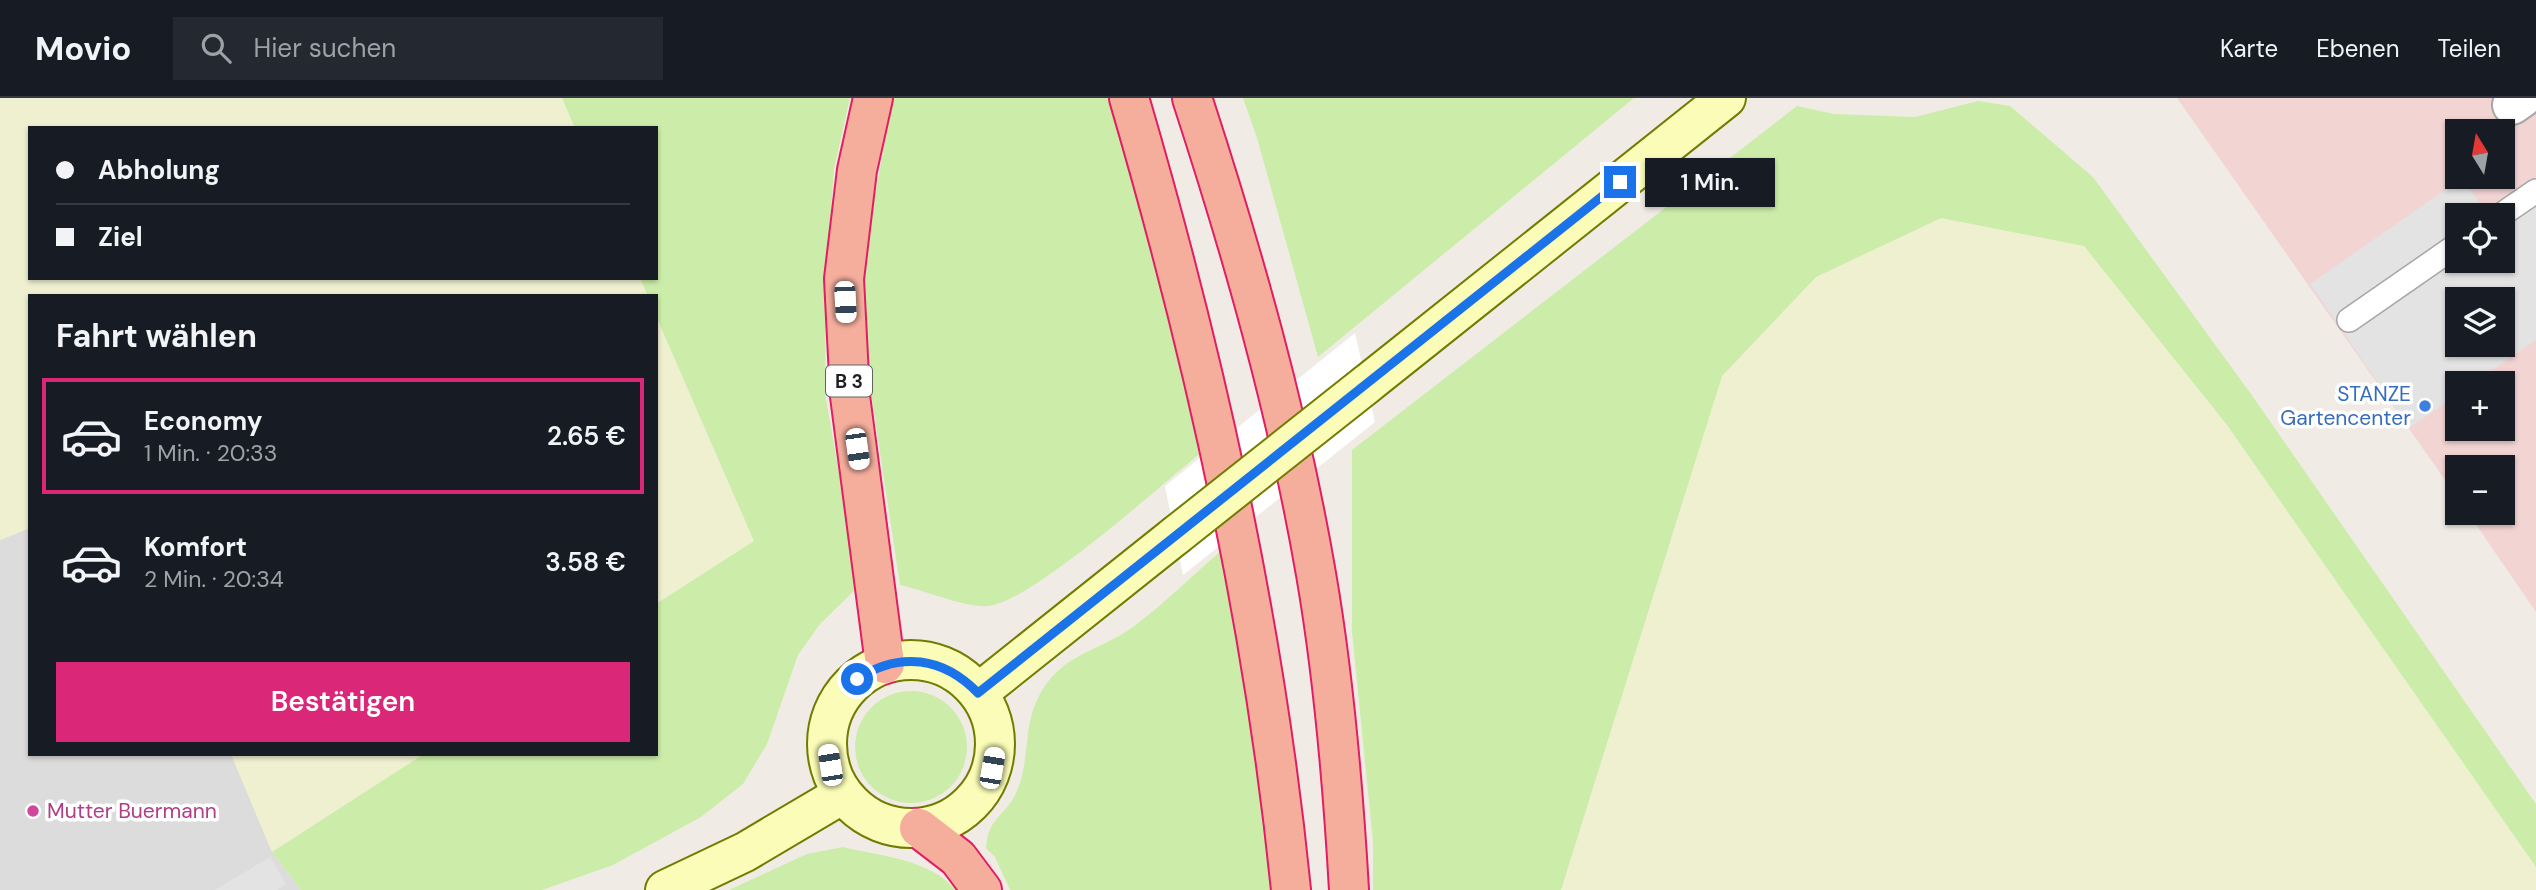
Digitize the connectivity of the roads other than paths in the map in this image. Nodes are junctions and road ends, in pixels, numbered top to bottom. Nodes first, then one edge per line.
1 (873, 98) edge
2 (1129, 98) edge
3 (1192, 98) edge
4 (1726, 98) edge
5 (2536, 191) edge
6 (2515, 205) edge
7 (2445, 253) edge
8 (2349, 320) dead end
9 (885, 664) junction
10 (978, 693) junction
11 (843, 794) junction
12 (919, 828) junction
13 (665, 890) edge
14 (982, 890) edge
15 (1291, 890) edge
16 (1349, 890) edge

1 - 9 highway, B 3
2 - 15 highway
3 - 16 highway
4 - 10 main road, bridge
5 - 6 lane
7 - 8 lane
9 - 10 main road
9 - 11 main road
10 - 12 main road
11 - 12 main road
11 - 13 main road
12 - 14 highway

